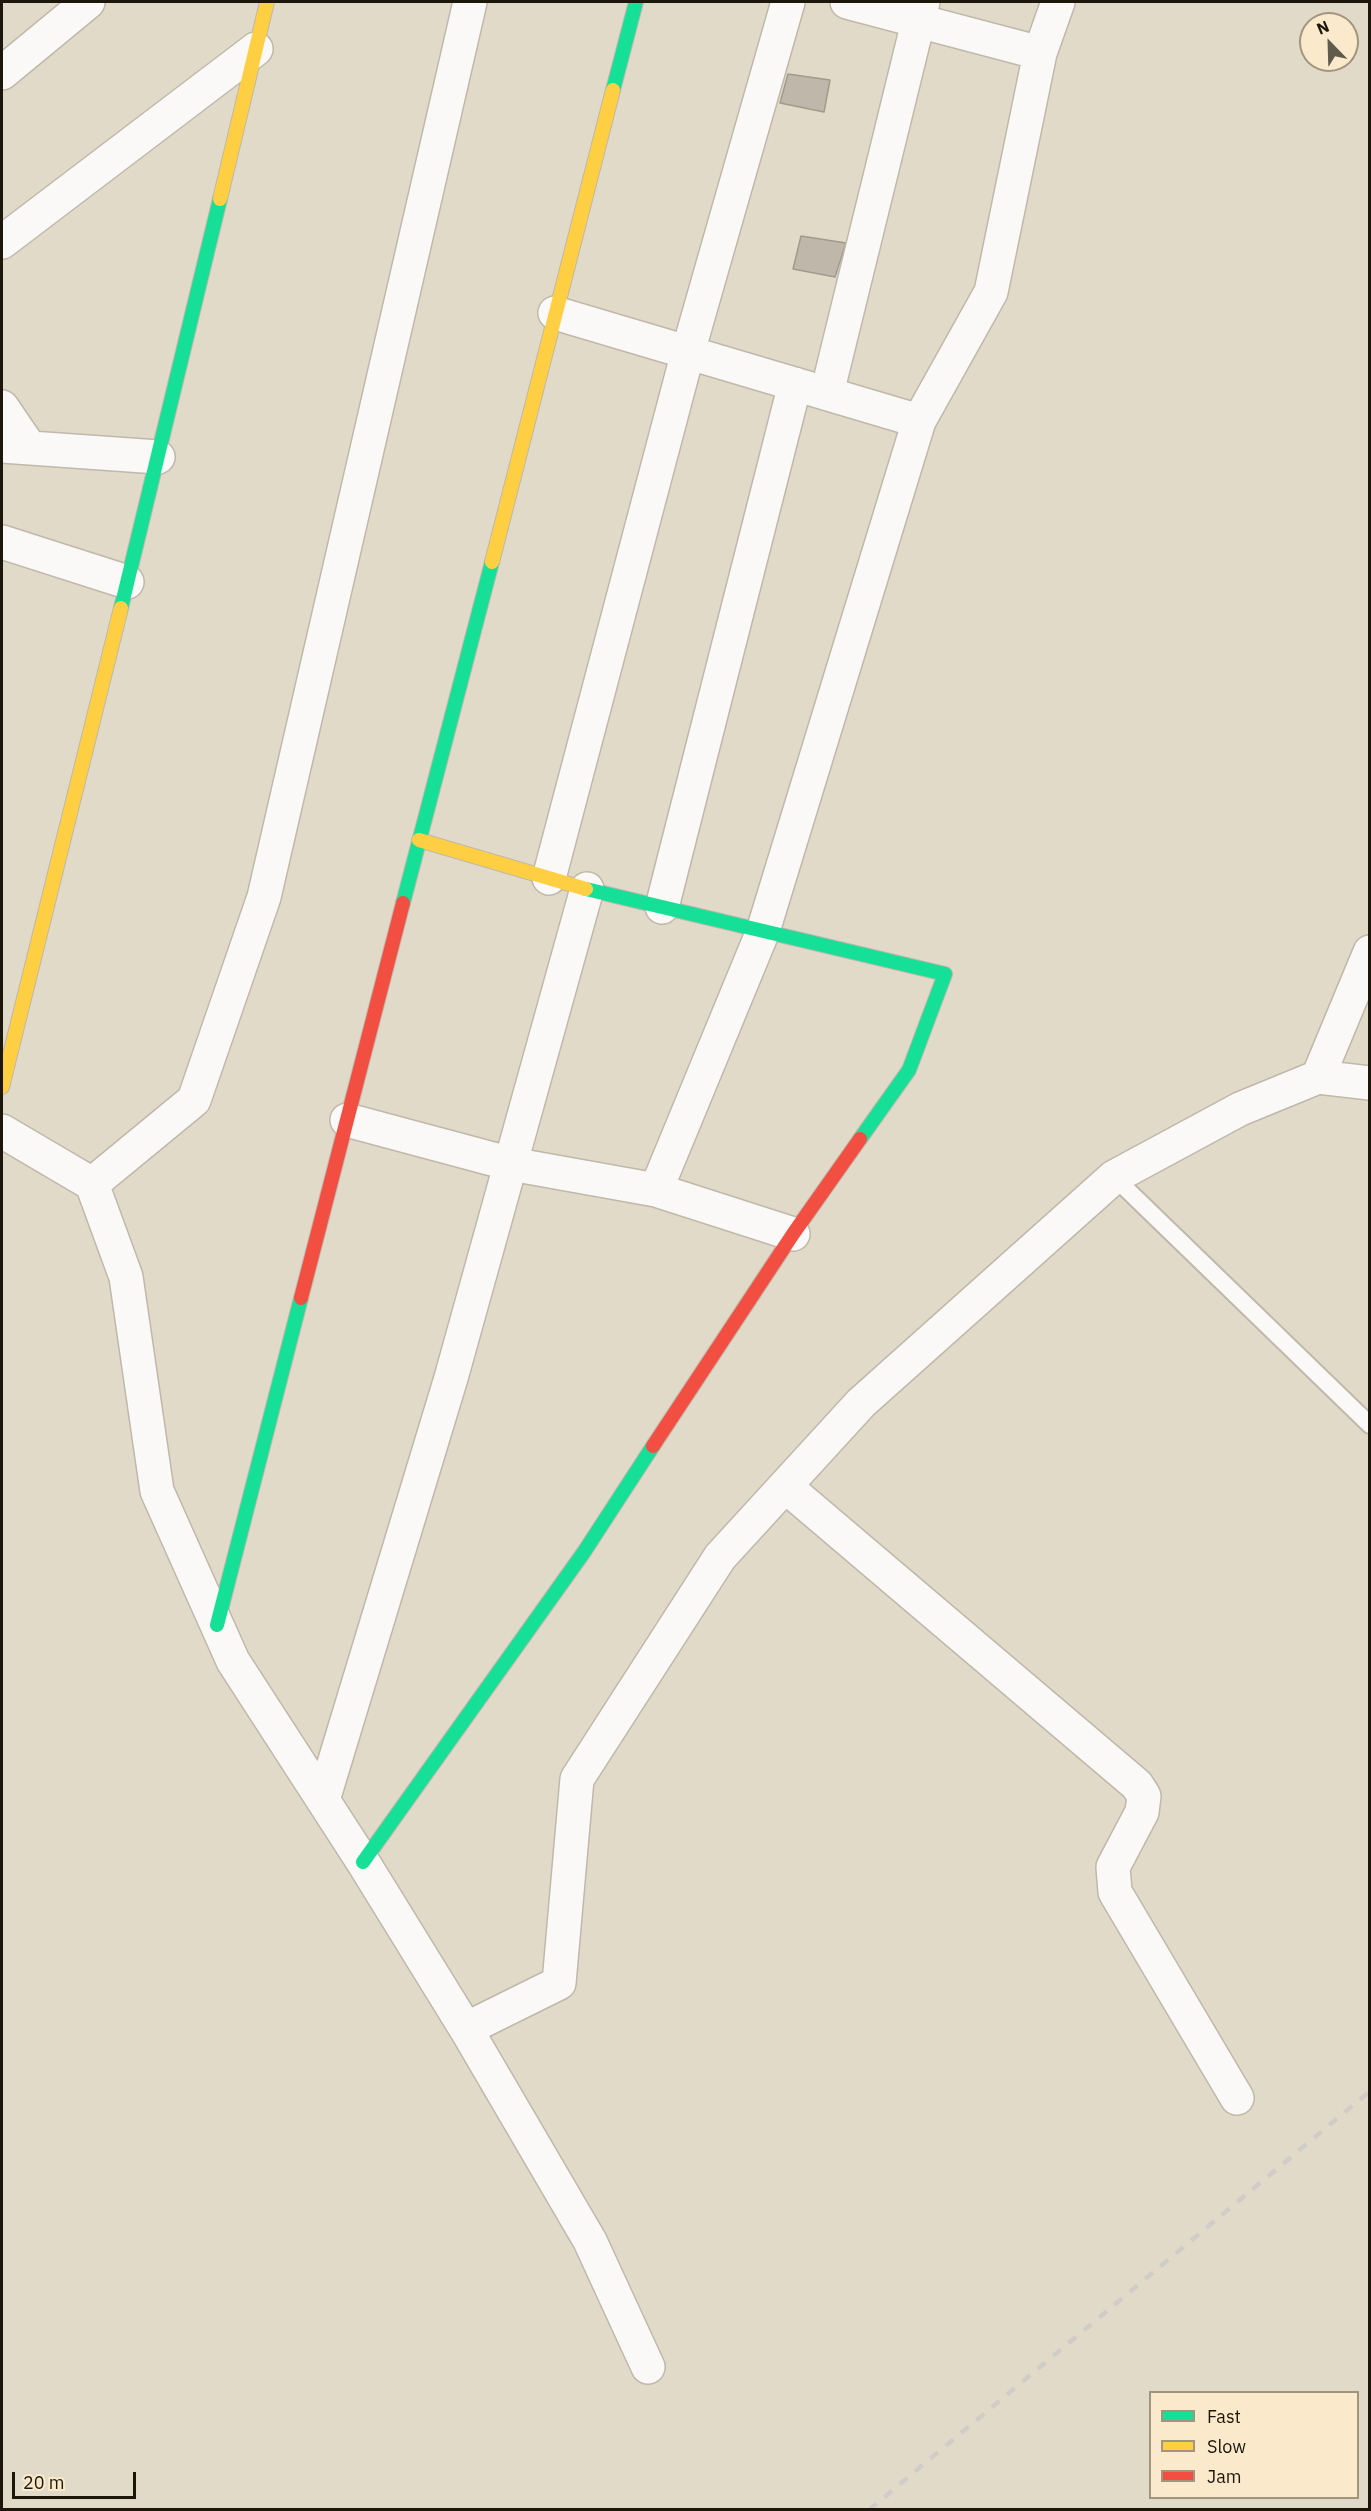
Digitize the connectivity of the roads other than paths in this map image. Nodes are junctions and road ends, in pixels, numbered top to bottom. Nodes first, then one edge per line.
1 (88, 2) edge
2 (470, 2) edge
3 (636, 2) edge
4 (788, 2) edge
5 (847, 2) edge
6 (1058, 2) edge
7 (264, 4) edge
8 (921, 10) edge
9 (256, 49) junction
10 (1040, 52) junction
11 (2, 73) edge
12 (2, 242) edge
13 (555, 313) junction
14 (688, 352) junction
15 (795, 384) junction
16 (827, 393) junction
17 (2, 408) edge
18 (919, 421) junction
19 (16, 447) edge
20 (158, 457) junction
21 (2, 542) edge
22 (127, 582) junction
23 (419, 840) junction
24 (549, 878) junction
25 (586, 889) junction
26 (662, 907) junction
27 (764, 931) junction
28 (1370, 952) edge
29 (1318, 1077) junction
30 (1370, 1083) edge
31 (2, 1087) edge
32 (347, 1120) junction
33 (2, 1131) edge
34 (511, 1164) junction
35 (1114, 1177) junction
36 (92, 1184) junction
37 (656, 1190) junction
38 (793, 1234) junction
39 (1370, 1425) edge
40 (785, 1486) junction
41 (217, 1625) junction
42 (323, 1800) junction
43 (363, 1862) junction
44 (466, 2029) junction
45 (1237, 2098) dead end
46 (648, 2367) dead end

1 - 11 street
2 - 36 street
3 - 13 street
4 - 14 street
5 - 8 street
6 - 10 street
7 - 9 street
8 - 10 street
8 - 16 street
9 - 12 street
9 - 20 street
10 - 18 street
13 - 14 street
13 - 23 street
14 - 15 street
14 - 24 street
15 - 16 street
15 - 26 street
16 - 18 street
17 - 19 street
18 - 27 street
19 - 20 street
20 - 22 street
21 - 22 street
22 - 31 street
23 - 24 street
23 - 32 street
24 - 25 street
25 - 26 street
25 - 34 street
26 - 27 street
27 - 37 street
27 - 38 street
28 - 29 street
29 - 30 street
29 - 35 street
32 - 34 street
32 - 41 street
33 - 36 street
34 - 37 street
34 - 42 street
35 - 39 lane
35 - 40 street
36 - 41 street
37 - 38 street
38 - 43 street
40 - 44 street
40 - 45 street
41 - 42 street
42 - 43 street
43 - 44 street
44 - 46 street

